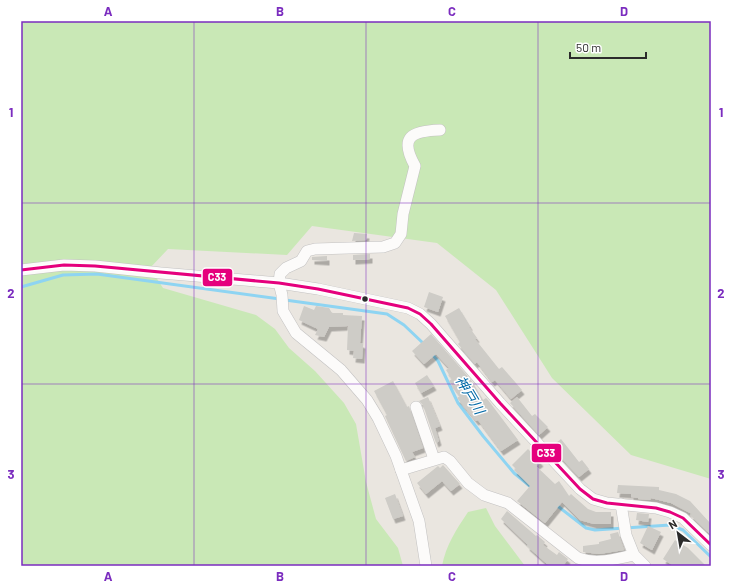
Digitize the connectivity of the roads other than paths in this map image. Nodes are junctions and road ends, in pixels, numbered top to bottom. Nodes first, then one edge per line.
1 (440, 130) dead end
2 (21, 270) edge
3 (278, 283) junction
4 (416, 407) dead end
5 (434, 459) junction
6 (401, 470) junction
7 (621, 504) junction
8 (711, 545) edge
9 (634, 555) junction
10 (426, 566) edge
11 (645, 566) edge

1 - 3 street
2 - 3 street
3 - 6 street
3 - 7 street
4 - 5 street
5 - 6 street
5 - 9 street
6 - 10 street
7 - 8 street
7 - 9 street
9 - 11 street

